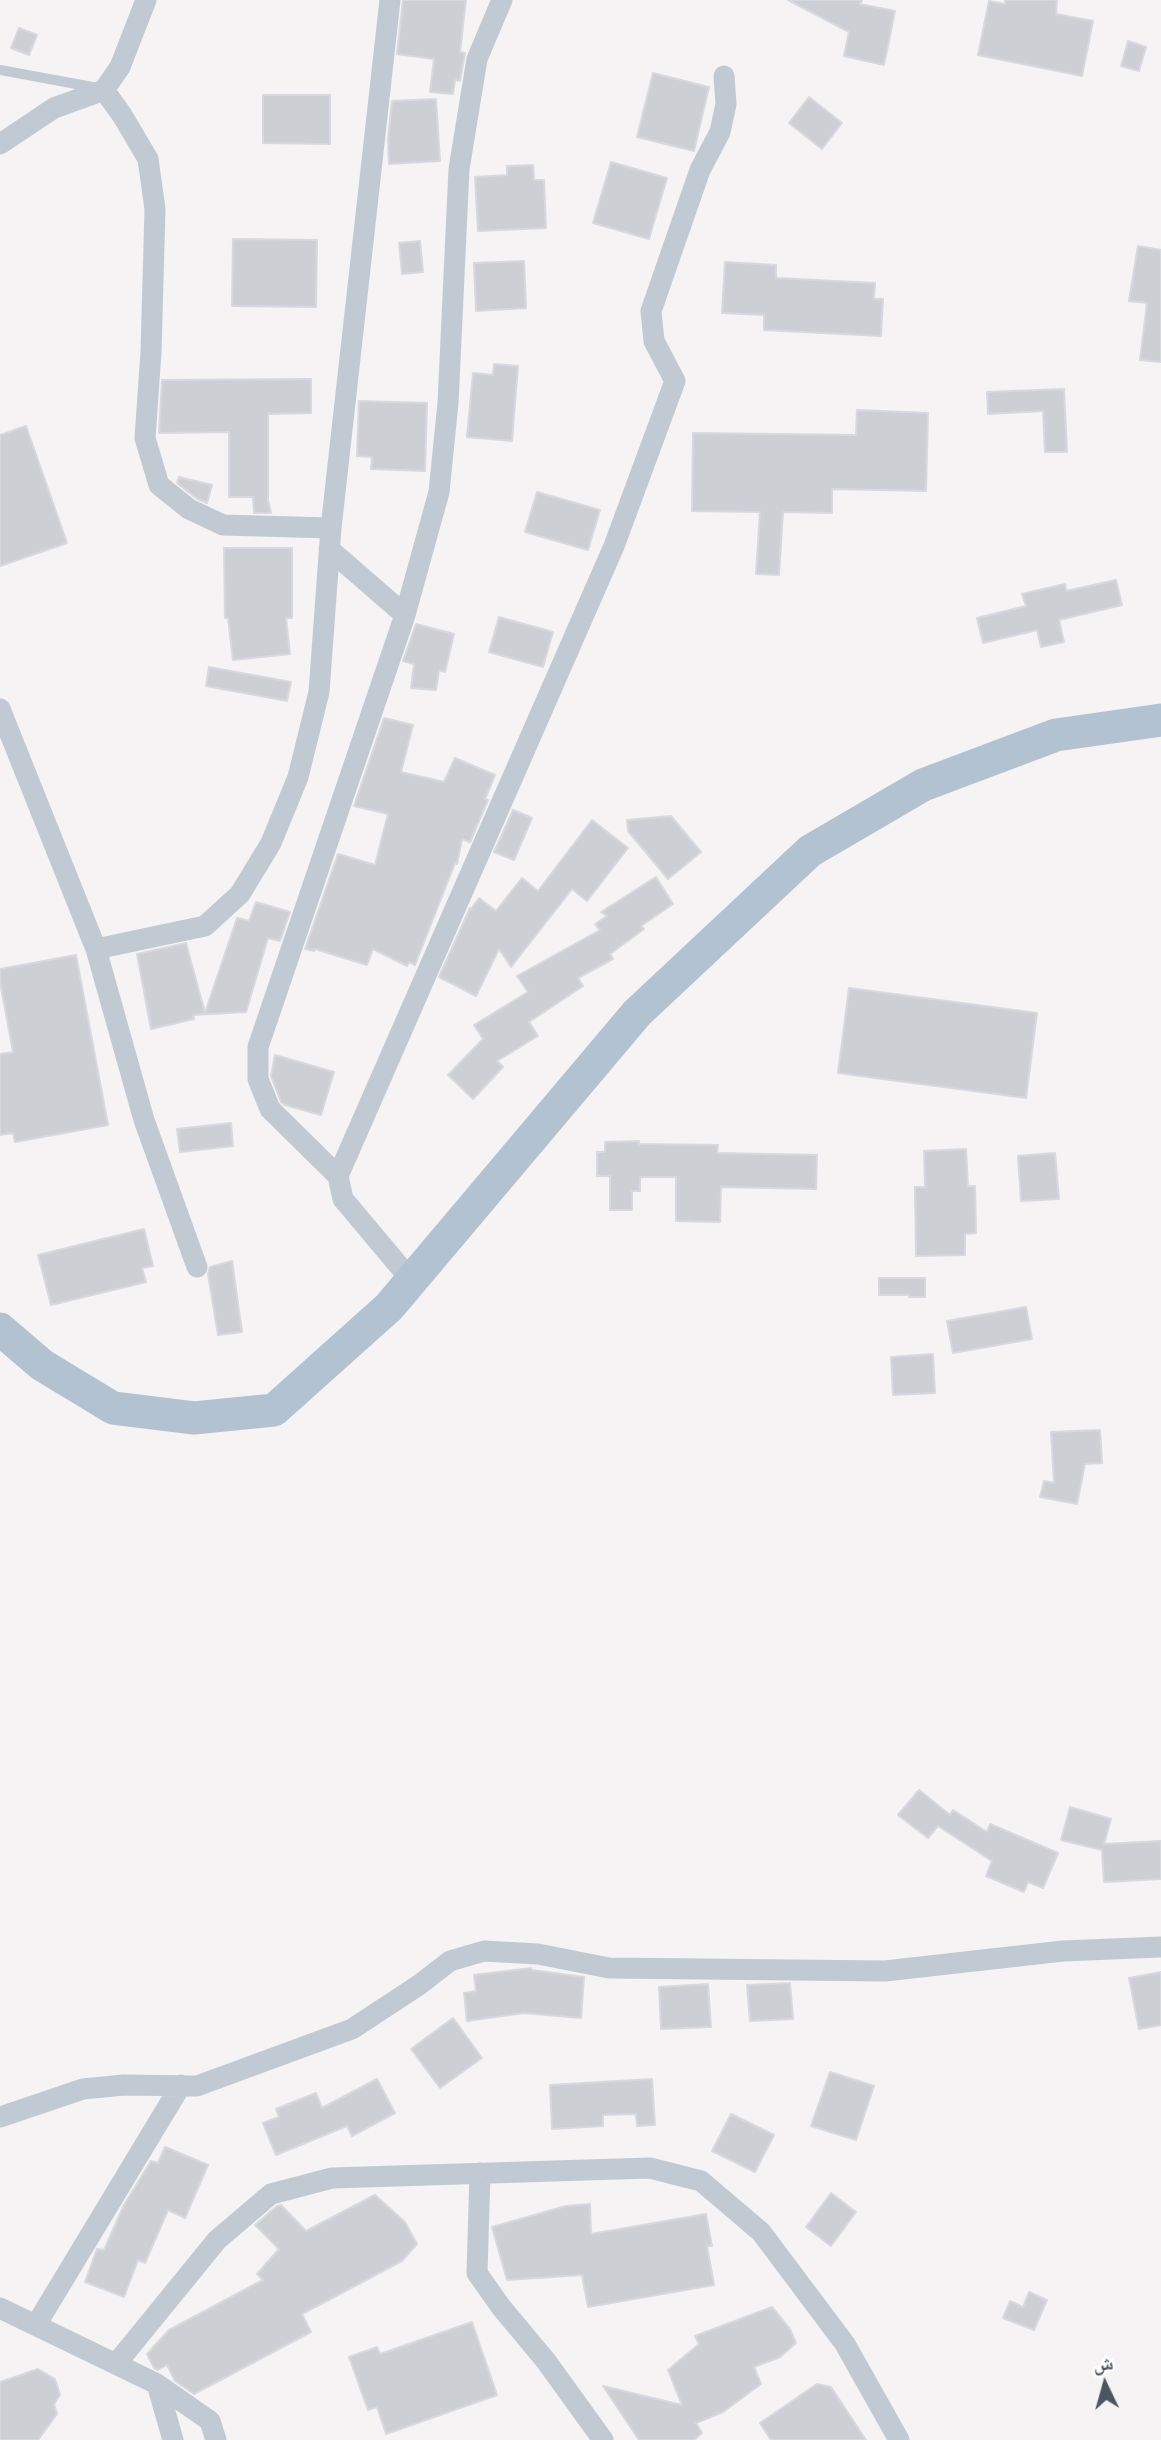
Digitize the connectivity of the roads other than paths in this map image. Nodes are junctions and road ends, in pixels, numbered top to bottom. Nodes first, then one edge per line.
1 (146, 0) edge
2 (390, 0) edge
3 (502, 0) edge
4 (0, 70) edge
5 (724, 76) dead end
6 (104, 90) junction
7 (0, 144) edge
8 (330, 539) junction
9 (405, 615) junction
10 (0, 709) edge
11 (1161, 720) edge
12 (96, 949) junction
13 (338, 1177) junction
14 (197, 1267) dead end
15 (411, 1280) junction
16 (0, 1329) edge
17 (1161, 1947) edge
18 (181, 2085) junction
19 (0, 2117) edge
20 (480, 2174) junction
21 (0, 2308) edge
22 (36, 2325) junction
23 (116, 2364) junction
24 (157, 2384) junction
25 (173, 2440) edge
26 (216, 2440) edge
27 (603, 2440) edge
28 (899, 2440) edge

1 - 6 street
2 - 8 street
3 - 9 street
4 - 6 lane
5 - 13 street
6 - 7 street
6 - 8 street
8 - 9 street
8 - 12 street
9 - 13 street
10 - 12 street
11 - 15 main road
12 - 14 street
13 - 15 street
15 - 16 main road
17 - 18 street
18 - 19 street
18 - 22 street
20 - 23 street
20 - 27 street
20 - 28 street
21 - 22 street
22 - 23 street
23 - 24 street
24 - 25 street
24 - 26 street

